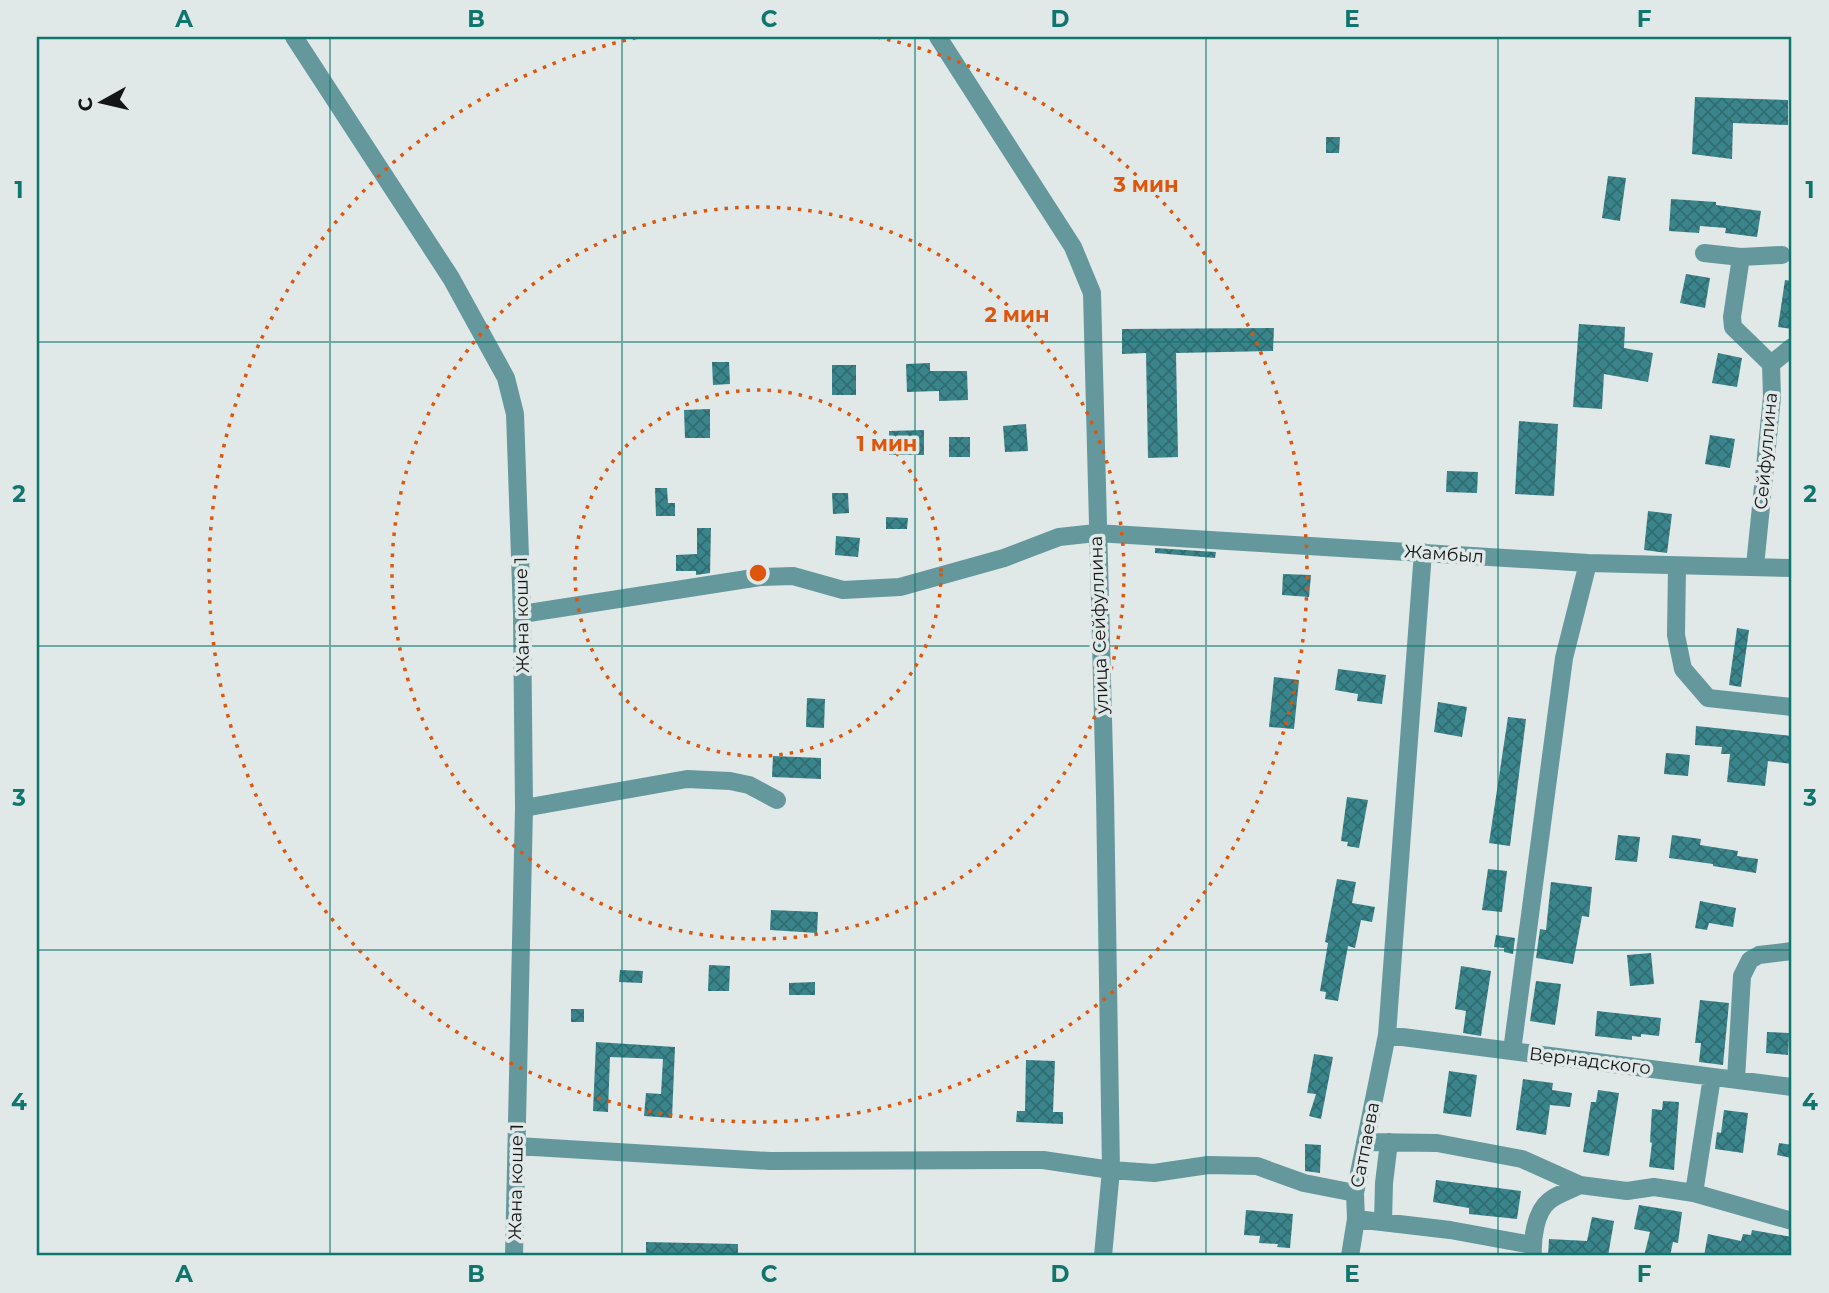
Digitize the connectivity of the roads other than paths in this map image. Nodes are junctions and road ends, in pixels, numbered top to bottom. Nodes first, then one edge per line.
1 (294, 37) edge
2 (938, 37) edge
3 (1704, 253) dead end
4 (1782, 255) dead end
5 (1741, 257) junction
6 (1792, 347) edge
7 (1771, 364) junction
8 (1096, 533) junction
9 (1423, 552) junction
10 (1588, 563) junction
11 (1677, 566) junction
12 (1755, 566) junction
13 (1792, 568) edge
14 (522, 614) junction
15 (1792, 707) edge
16 (777, 800) dead end
17 (524, 808) junction
18 (1792, 951) edge
19 (1387, 1035) junction
20 (1512, 1051) junction
21 (1712, 1077) junction
22 (1736, 1079) junction
23 (1792, 1087) edge
24 (1365, 1142) junction
25 (1389, 1142) junction
26 (517, 1146) junction
27 (1111, 1170) junction
28 (1550, 1171) junction
29 (1580, 1185) junction
30 (1694, 1193) junction
31 (1355, 1194) junction
32 (1548, 1202) junction
33 (1356, 1219) junction
34 (1792, 1221) edge
35 (1383, 1222) junction
36 (1533, 1251) edge
37 (514, 1256) edge
38 (1103, 1256) edge
39 (1350, 1256) edge

1 - 14 street, Жана коше 1
2 - 8 street, улица Сейфуллина
3 - 5 street
4 - 5 street
5 - 7 street
6 - 7 street
7 - 12 street, Сейфуллина
8 - 9 street, Жамбыл
8 - 14 street, Жамбыл
8 - 27 street, улица Сейфуллина
9 - 10 street, Жамбыл
9 - 19 street, Сатпаева
10 - 11 street, Жамбыл
10 - 20 street
11 - 12 street, Жамбыл
11 - 15 street
12 - 13 street, Жамбыл
14 - 17 street, Жана коше 1
16 - 17 street
17 - 26 street, Жана коше 1
18 - 22 street
19 - 20 street, Вернадского
19 - 24 street, Сатпаева
20 - 21 street, Вернадского
21 - 22 street, Вернадского
21 - 30 street
22 - 23 street, Вернадского
24 - 25 street
24 - 31 street, Сатпаева
25 - 28 street
25 - 35 street
26 - 27 street
26 - 37 street, Жана коше 1
27 - 31 street
27 - 38 street, улица Сейфуллина
28 - 29 street
28 - 32 street
29 - 30 street
29 - 32 street
30 - 34 street
31 - 33 street, Сатпаева
32 - 36 street
33 - 35 street
33 - 39 street, Сатпаева
35 - 36 street

